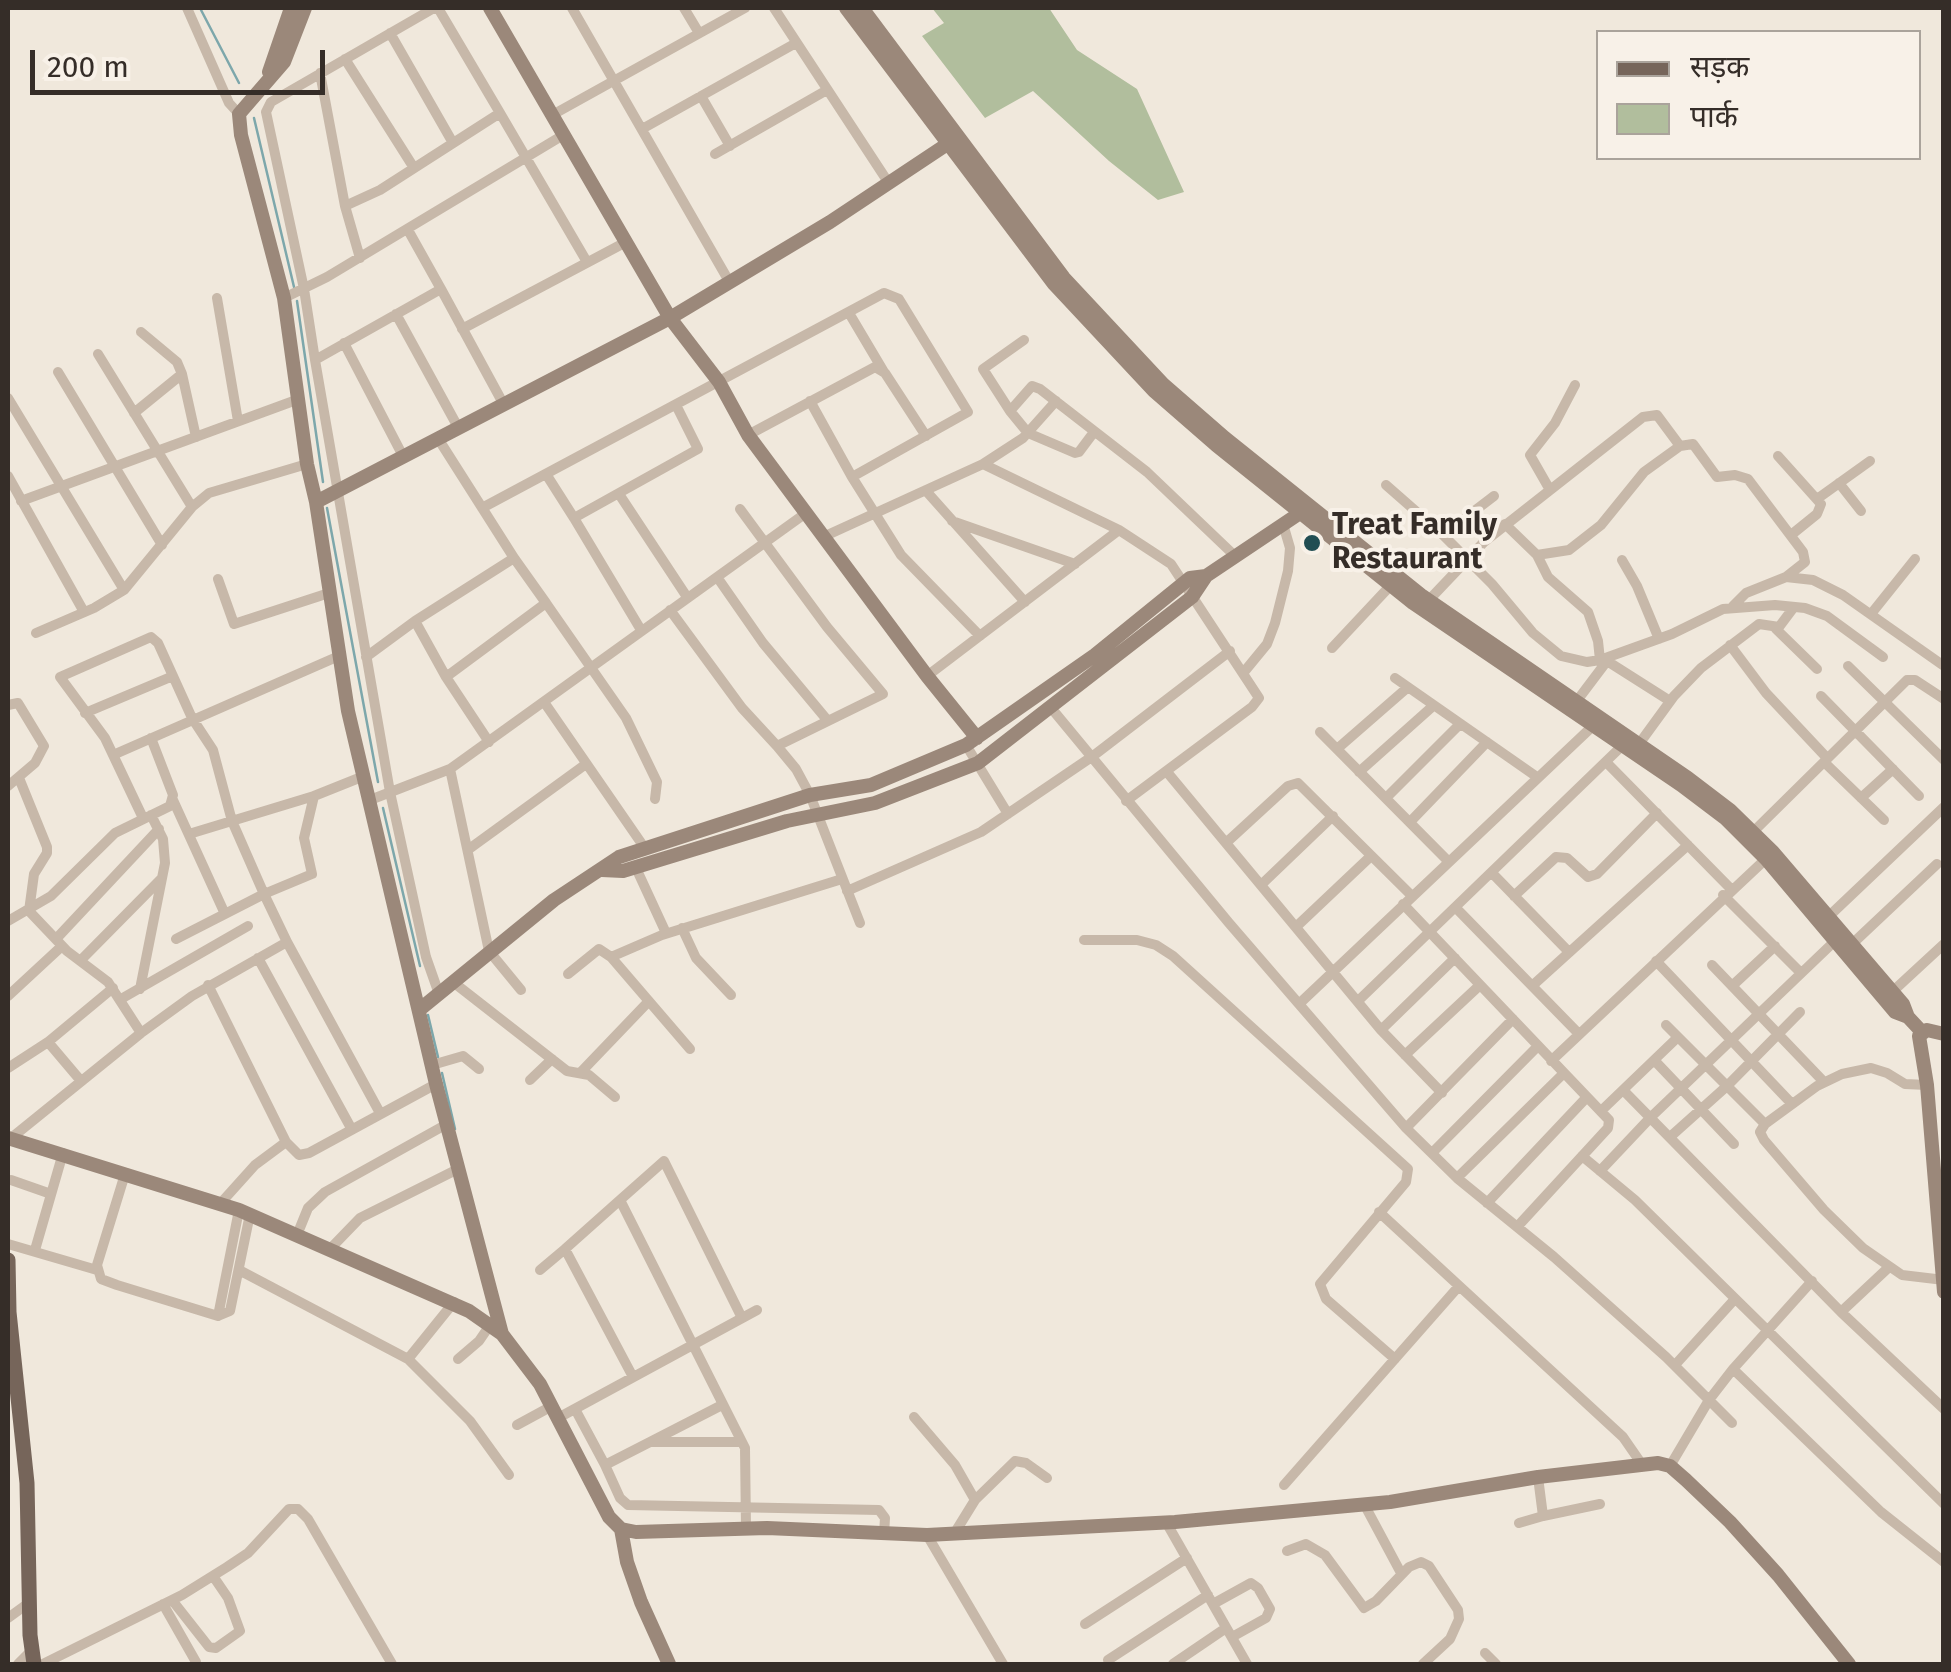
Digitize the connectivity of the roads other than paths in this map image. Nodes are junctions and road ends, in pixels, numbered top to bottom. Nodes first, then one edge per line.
1 (187, 8) edge
2 (291, 8) edge
3 (304, 8) edge
4 (436, 8) edge
5 (490, 8) edge
6 (572, 8) edge
7 (684, 8) edge
8 (746, 8) edge
9 (774, 8) edge
10 (846, 8) edge
11 (862, 8) edge
12 (390, 33) junction
13 (699, 33) junction
14 (796, 43) junction
15 (345, 59) junction
16 (320, 73) junction
17 (267, 78) junction
18 (613, 78) junction
19 (827, 90) junction
20 (701, 96) junction
21 (500, 113) junction
22 (239, 114) junction
23 (554, 114) junction
24 (642, 130) junction
25 (564, 134) junction
26 (955, 139) junction
27 (453, 143) junction
28 (730, 146) junction
29 (715, 154) dead end
30 (526, 158) junction
31 (414, 168) junction
32 (888, 182) junction
33 (346, 206) junction
34 (408, 230) junction
35 (626, 242) junction
36 (360, 258) junction
37 (587, 262) junction
38 (730, 283) junction
39 (304, 288) junction
40 (441, 288) junction
41 (216, 298) dead end
42 (284, 298) junction
43 (849, 313) junction
44 (396, 314) junction
45 (670, 318) junction
46 (462, 329) junction
47 (141, 332) dead end
48 (1024, 340) dead end
49 (344, 344) junction
50 (98, 354) dead end
51 (315, 360) junction
52 (58, 372) dead end
53 (885, 373) junction
54 (182, 374) junction
55 (719, 382) junction
56 (1575, 386) dead end
57 (8, 398) edge
58 (299, 399) junction
59 (1056, 400) junction
60 (810, 401) junction
61 (676, 405) junction
62 (504, 406) junction
63 (1010, 412) junction
64 (134, 413) junction
65 (238, 421) junction
66 (459, 429) junction
67 (1094, 432) junction
68 (1028, 433) junction
69 (748, 435) junction
70 (926, 436) junction
71 (196, 437) junction
72 (438, 440) junction
73 (1680, 446) junction
74 (157, 452) junction
75 (1778, 456) dead end
76 (404, 458) junction
77 (1870, 461) dead end
78 (307, 464) junction
79 (983, 464) junction
80 (113, 468) junction
81 (546, 474) junction
82 (8, 476) edge
83 (852, 477) junction
84 (1839, 483) junction
85 (1386, 485) dead end
86 (60, 487) junction
87 (1550, 490) junction
88 (337, 492) junction
89 (926, 492) junction
90 (619, 494) junction
91 (1494, 496) dead end
92 (1817, 499) junction
93 (22, 501) junction
94 (316, 502) junction
95 (192, 507) junction
96 (482, 508) junction
97 (740, 508) dead end
98 (1306, 510) junction
99 (1861, 510) dead end
100 (876, 513) junction
101 (806, 514) junction
102 (574, 518) junction
103 (951, 520) junction
104 (1283, 524) junction
105 (1505, 524) junction
106 (1119, 530) junction
107 (1791, 535) junction
108 (1443, 536) junction
109 (824, 537) junction
110 (766, 542) junction
111 (162, 545) junction
112 (1537, 555) junction
113 (1235, 556) junction
114 (514, 558) junction
115 (1915, 559) dead end
116 (1466, 560) junction
117 (1622, 560) dead end
118 (1075, 564) junction
119 (717, 576) junction
120 (1206, 576) junction
121 (1786, 577) junction
122 (218, 579) dead end
123 (1182, 584) junction
124 (1390, 585) junction
125 (124, 590) junction
126 (329, 592) junction
127 (688, 598) junction
128 (1192, 598) junction
129 (1428, 600) junction
130 (1025, 602) junction
131 (546, 603) junction
132 (1734, 606) junction
133 (1794, 607) junction
134 (670, 610) junction
135 (84, 612) junction
136 (1871, 614) junction
137 (415, 621) junction
138 (1776, 629) junction
139 (642, 630) junction
140 (36, 633) dead end
141 (980, 636) junction
142 (1659, 639) junction
143 (1730, 645) junction
144 (1332, 648) dead end
145 (1230, 651) junction
146 (339, 656) junction
147 (366, 656) junction
148 (1883, 657) dead end
149 (1606, 659) junction
150 (1848, 666) dead end
151 (1944, 666) edge
152 (590, 668) junction
153 (1817, 669) dead end
154 (1244, 672) junction
155 (173, 676) junction
156 (446, 676) junction
157 (927, 676) junction
158 (1395, 678) dead end
159 (1407, 688) junction
160 (1821, 696) dead end
161 (1944, 699) edge
162 (1670, 701) junction
163 (544, 702) junction
164 (1576, 702) junction
165 (1884, 703) junction
166 (8, 705) edge
167 (1434, 706) junction
168 (1052, 709) junction
169 (85, 714) junction
170 (192, 718) junction
171 (828, 721) junction
172 (1596, 722) junction
173 (1460, 724) junction
174 (1856, 731) junction
175 (1320, 732) dead end
176 (152, 738) junction
177 (489, 742) junction
178 (972, 742) junction
179 (1487, 742) junction
180 (1630, 743) junction
181 (777, 746) junction
182 (1337, 749) junction
183 (113, 755) junction
184 (1093, 756) junction
185 (1825, 760) junction
186 (1944, 760) edge
187 (1606, 762) junction
188 (978, 763) junction
189 (586, 764) junction
190 (1893, 768) junction
191 (450, 769) junction
192 (1167, 772) junction
193 (1359, 772) junction
194 (364, 776) junction
195 (1537, 776) junction
196 (19, 778) junction
197 (8, 786) edge
198 (390, 792) junction
199 (810, 795) junction
200 (314, 796) junction
201 (1919, 796) dead end
202 (1386, 798) junction
203 (1861, 798) junction
204 (655, 799) dead end
205 (173, 800) junction
206 (370, 800) junction
207 (1126, 801) junction
208 (1944, 807) edge
209 (1657, 813) junction
210 (818, 814) junction
211 (1008, 814) junction
212 (1333, 816) junction
213 (147, 817) junction
214 (232, 820) junction
215 (1884, 820) dead end
216 (1410, 822) junction
217 (160, 829) junction
218 (1753, 832) junction
219 (189, 834) junction
220 (1226, 842) junction
221 (1688, 845) junction
222 (644, 847) junction
223 (468, 849) junction
224 (1370, 856) junction
225 (1769, 856) junction
226 (1448, 861) junction
227 (1937, 864) dead end
228 (636, 868) junction
229 (602, 870) junction
230 (1492, 873) junction
231 (162, 878) junction
232 (1262, 884) junction
233 (844, 885) junction
234 (1727, 892) junction
235 (264, 894) junction
236 (1514, 896) junction
237 (1408, 900) junction
238 (1456, 908) junction
239 (29, 910) junction
240 (225, 914) junction
241 (1827, 918) junction
242 (8, 920) edge
243 (860, 924) dead end
244 (248, 926) dead end
245 (1297, 926) junction
246 (682, 928) junction
247 (1431, 932) junction
248 (666, 933) junction
249 (176, 939) dead end
250 (1084, 940) dead end
251 (1842, 941) junction
252 (59, 942) junction
253 (287, 942) junction
254 (1774, 946) junction
255 (1943, 947) edge
256 (489, 950) junction
257 (1568, 951) junction
258 (611, 957) junction
259 (258, 958) junction
260 (1454, 958) junction
261 (81, 960) junction
262 (1656, 961) junction
263 (1712, 965) dead end
264 (1334, 971) junction
265 (1801, 973) junction
266 (432, 974) junction
267 (568, 974) dead end
268 (453, 982) junction
269 (208, 985) junction
270 (414, 985) junction
271 (1480, 985) junction
272 (1532, 986) junction
273 (1732, 986) junction
274 (113, 988) junction
275 (140, 988) junction
276 (521, 990) dead end
277 (1892, 992) junction
278 (439, 994) junction
279 (731, 995) dead end
280 (8, 996) edge
281 (121, 1000) junction
282 (649, 1001) junction
283 (1358, 1001) junction
284 (1299, 1004) junction
285 (420, 1010) junction
286 (1800, 1012) dead end
287 (1759, 1014) junction
288 (1908, 1017) junction
289 (1512, 1019) junction
290 (1666, 1025) dead end
291 (1380, 1030) junction
292 (1922, 1032) junction
293 (141, 1033) junction
294 (1580, 1034) junction
295 (1778, 1034) junction
296 (1944, 1034) edge
297 (1678, 1037) junction
298 (1732, 1040) junction
299 (48, 1042) junction
300 (1538, 1046) junction
301 (690, 1049) dead end
302 (1405, 1055) junction
303 (552, 1058) junction
304 (1654, 1060) junction
305 (1552, 1061) junction
306 (1752, 1061) junction
307 (432, 1065) junction
308 (1706, 1065) junction
309 (8, 1068) edge
310 (479, 1068) dead end
311 (581, 1072) junction
312 (1564, 1073) junction
313 (530, 1080) dead end
314 (81, 1081) junction
315 (1824, 1082) junction
316 (436, 1084) junction
317 (1927, 1085) junction
318 (1727, 1086) junction
319 (1681, 1088) junction
320 (1623, 1090) junction
321 (1442, 1092) junction
322 (615, 1097) dead end
323 (1587, 1097) junction
324 (1792, 1104) junction
325 (1701, 1109) junction
326 (1601, 1110) junction
327 (380, 1112) junction
328 (1651, 1117) junction
329 (446, 1124) junction
330 (1765, 1124) junction
331 (352, 1128) junction
332 (1406, 1128) junction
333 (1670, 1137) junction
334 (9, 1139) edge
335 (286, 1142) junction
336 (1734, 1144) dead end
337 (64, 1153) junction
338 (1432, 1153) junction
339 (1582, 1156) junction
340 (1939, 1169) edge
341 (458, 1170) junction
342 (1600, 1171) junction
343 (125, 1174) junction
344 (1457, 1178) junction
345 (11, 1180) dead end
346 (51, 1194) junction
347 (620, 1200) junction
348 (1486, 1203) junction
349 (219, 1205) junction
350 (245, 1212) junction
351 (1379, 1212) junction
352 (1517, 1227) junction
353 (297, 1235) junction
354 (8, 1244) edge
355 (330, 1249) junction
356 (565, 1249) junction
357 (35, 1250) junction
358 (8, 1260) edge
359 (1888, 1268) junction
360 (97, 1270) junction
361 (239, 1270) junction
362 (540, 1270) dead end
363 (1943, 1280) edge
364 (1812, 1281) junction
365 (1459, 1286) junction
366 (1944, 1292) edge
367 (1734, 1300) junction
368 (454, 1302) junction
369 (757, 1310) dead end
370 (8, 1311) edge
371 (1841, 1312) junction
372 (218, 1316) junction
373 (742, 1318) junction
374 (496, 1329) junction
375 (1766, 1332) junction
376 (692, 1345) junction
377 (408, 1359) junction
378 (458, 1359) dead end
379 (1395, 1359) junction
380 (1675, 1366) junction
381 (1733, 1369) junction
382 (634, 1377) junction
383 (1709, 1400) junction
384 (722, 1404) junction
385 (575, 1408) junction
386 (1944, 1409) edge
387 (555, 1412) junction
388 (914, 1417) dead end
389 (1732, 1423) dead end
390 (517, 1425) dead end
391 (650, 1442) junction
392 (742, 1442) junction
393 (1641, 1463) junction
394 (605, 1465) junction
395 (1670, 1466) junction
396 (509, 1476) dead end
397 (1538, 1477) junction
398 (1047, 1478) dead end
399 (1284, 1485) dead end
400 (975, 1500) junction
401 (1364, 1504) junction
402 (1600, 1504) dead end
403 (1944, 1504) edge
404 (745, 1508) junction
405 (1543, 1516) junction
406 (1166, 1522) junction
407 (1519, 1524) dead end
408 (746, 1528) junction
409 (620, 1529) junction
410 (884, 1534) junction
411 (954, 1534) junction
412 (927, 1535) junction
413 (1287, 1551) dead end
414 (1187, 1558) junction
415 (1944, 1562) edge
416 (1401, 1573) junction
417 (213, 1576) junction
418 (1210, 1600) junction
419 (30, 1602) junction
420 (168, 1602) junction
421 (8, 1618) edge
422 (1085, 1624) dead end
423 (1229, 1633) junction
424 (1484, 1652) dead end
425 (33, 1658) edge
426 (8, 1659) edge
427 (1108, 1660) dead end
428 (196, 1662) edge
429 (16, 1664) edge
430 (44, 1664) edge
431 (392, 1664) edge
432 (669, 1664) edge
433 (1003, 1664) edge
434 (1172, 1664) edge
435 (1247, 1664) edge
436 (1423, 1664) edge
437 (1496, 1664) edge
438 (1849, 1664) edge

1 - 22 street
2 - 17 street
3 - 17 street
4 - 12 street
4 - 21 street
5 - 23 street
6 - 18 street
7 - 13 street
8 - 13 street
9 - 14 street
10 - 26 street
11 - 26 street
12 - 15 street
12 - 27 street
13 - 18 street
14 - 19 street
14 - 20 street
15 - 16 street
15 - 31 street
16 - 33 street
16 - 39 street
17 - 22 street
18 - 23 street
18 - 24 street
19 - 28 street
19 - 32 street
20 - 24 street
20 - 28 street
21 - 27 street
21 - 30 street
22 - 42 street
23 - 25 street
24 - 38 street
25 - 30 street
25 - 35 street
26 - 32 street
26 - 98 street
27 - 31 street
28 - 29 street
30 - 34 street
30 - 37 street
31 - 33 street
32 - 38 street
33 - 36 street
34 - 36 street
34 - 40 street
35 - 37 street
35 - 45 street
36 - 39 street
37 - 46 street
38 - 45 street
39 - 42 street
39 - 51 street
40 - 44 street
40 - 46 street
41 - 65 street
42 - 58 street
43 - 53 street
43 - 55 street
43 - 70 street
44 - 49 street
44 - 66 street
45 - 55 street
45 - 62 street
46 - 62 street
47 - 54 street
48 - 63 street
49 - 51 street
49 - 76 street
50 - 64 street
51 - 88 street
52 - 80 street
53 - 60 street
53 - 70 street
54 - 64 street
54 - 71 street
55 - 61 street
55 - 69 street
56 - 87 street
57 - 86 street
58 - 65 street
58 - 78 street
59 - 63 street
59 - 67 street
59 - 68 street
60 - 69 street
60 - 83 street
61 - 81 street
61 - 90 street
62 - 66 street
63 - 68 street
64 - 74 street
65 - 71 street
66 - 72 street
67 - 68 street
67 - 113 street
68 - 79 street
69 - 101 street
70 - 83 street
71 - 74 street
72 - 76 street
72 - 96 street
73 - 87 street
73 - 107 street
73 - 112 street
74 - 80 street
74 - 95 street
75 - 92 street
76 - 88 street
77 - 84 street
78 - 94 street
78 - 95 street
79 - 89 street
79 - 106 street
80 - 86 street
80 - 111 street
81 - 96 street
81 - 102 street
82 - 93 street
83 - 100 street
84 - 92 street
84 - 99 street
85 - 108 street
86 - 93 street
86 - 125 street
87 - 105 street
88 - 94 street
88 - 147 street
89 - 100 street
89 - 103 street
90 - 102 street
90 - 127 street
91 - 108 street
92 - 107 street
93 - 135 street
94 - 126 street
95 - 111 street
96 - 114 street
97 - 110 street
98 - 104 street
98 - 124 street
98 - 129 street
100 - 109 street
100 - 141 street
101 - 109 street
101 - 110 street
102 - 139 street
103 - 118 street
103 - 130 street
104 - 113 street
104 - 154 street
105 - 112 street
105 - 116 street
106 - 118 street
106 - 123 street
107 - 121 street
108 - 116 street
109 - 157 street
110 - 119 street
110 - 171 street
111 - 125 street
112 - 149 street
113 - 120 street
114 - 131 street
114 - 137 street
115 - 136 street
116 - 129 street
116 - 149 street
117 - 142 street
118 - 130 street
119 - 127 street
119 - 171 street
120 - 123 street
120 - 128 street
121 - 132 street
121 - 136 street
122 - 126 street
123 - 128 street
123 - 178 street
124 - 144 street
124 - 172 street
125 - 135 street
126 - 146 street
127 - 134 street
128 - 145 street
128 - 168 street
129 - 164 street
130 - 141 street
131 - 152 street
131 - 156 street
132 - 133 street
132 - 142 street
133 - 138 street
133 - 148 street
134 - 139 street
134 - 181 street
135 - 140 street
136 - 151 street
137 - 147 street
137 - 156 street
138 - 143 street
138 - 153 street
139 - 152 street
141 - 157 street
142 - 149 street
143 - 162 street
143 - 185 street
145 - 154 street
145 - 184 street
146 - 170 street
146 - 194 street
147 - 198 street
149 - 162 street
149 - 164 street
150 - 165 street
152 - 163 street
152 - 204 street
154 - 192 street
155 - 169 street
155 - 169 street
155 - 170 street
156 - 177 street
157 - 178 street
158 - 159 street
159 - 167 street
159 - 182 street
160 - 174 street
161 - 165 street
162 - 180 street
163 - 177 street
163 - 189 street
164 - 172 street
165 - 174 street
165 - 186 street
166 - 196 street
167 - 173 street
167 - 193 street
168 - 184 street
168 - 188 street
169 - 183 street
170 - 176 street
170 - 214 street
171 - 181 street
172 - 180 street
172 - 195 street
173 - 179 street
173 - 202 street
174 - 185 street
174 - 190 street
175 - 182 street
176 - 183 street
176 - 205 street
177 - 191 street
178 - 188 street
178 - 199 street
179 - 195 street
179 - 216 street
180 - 187 street
180 - 218 street
180 - 225 street
181 - 199 street
182 - 193 street
183 - 213 street
184 - 207 street
184 - 211 street
185 - 203 street
185 - 218 street
187 - 209 street
187 - 230 street
188 - 210 street
188 - 211 street
189 - 222 street
189 - 223 street
190 - 201 street
190 - 203 street
191 - 198 street
191 - 223 street
192 - 207 street
192 - 220 street
193 - 202 street
194 - 200 street
194 - 206 street
195 - 226 street
196 - 197 street
196 - 239 street
198 - 206 street
198 - 266 street
199 - 210 street
199 - 222 street
200 - 214 street
200 - 235 street
202 - 216 street
203 - 215 street
205 - 213 street
205 - 219 street
206 - 270 street
207 - 284 street
208 - 241 street
209 - 221 street
209 - 236 street
210 - 228 street
210 - 233 street
211 - 233 street
212 - 220 street
212 - 224 street
212 - 232 street
213 - 217 street
213 - 239 street
214 - 219 street
214 - 235 street
216 - 226 street
217 - 231 street
217 - 252 street
218 - 225 street
219 - 240 street
220 - 232 street
221 - 234 street
221 - 257 street
222 - 229 street
223 - 256 street
224 - 237 street
224 - 245 street
225 - 234 street
225 - 241 street
225 - 251 street
226 - 237 street
227 - 251 street
228 - 229 street
228 - 248 street
229 - 256 street
230 - 236 street
230 - 238 street
231 - 261 street
231 - 275 street
232 - 245 street
233 - 243 street
233 - 246 street
234 - 254 street
234 - 262 street
235 - 240 street
235 - 253 street
236 - 257 street
237 - 247 street
237 - 264 street
238 - 247 street
238 - 272 street
239 - 242 street
239 - 252 street
240 - 249 street
241 - 251 street
244 - 275 street
245 - 264 street
246 - 248 street
246 - 279 street
247 - 260 street
247 - 283 street
248 - 258 street
250 - 351 street
251 - 265 street
251 - 277 street
251 - 288 street
252 - 261 street
252 - 280 street
253 - 259 street
253 - 327 street
254 - 265 street
254 - 273 street
255 - 277 street
256 - 268 street
256 - 276 street
257 - 272 street
258 - 267 street
258 - 282 street
259 - 269 street
259 - 331 street
260 - 271 street
260 - 291 street
261 - 274 street
262 - 294 street
262 - 298 street
263 - 273 street
264 - 283 street
264 - 284 street
265 - 287 street
266 - 270 street
266 - 278 street
268 - 278 street
268 - 303 street
269 - 293 street
269 - 335 street
270 - 285 street
271 - 289 street
271 - 302 street
272 - 294 street
273 - 287 street
274 - 281 street
274 - 299 street
275 - 281 street
277 - 288 street
278 - 285 street
281 - 293 street
282 - 301 street
282 - 311 street
283 - 291 street
284 - 332 street
285 - 307 street
286 - 295 street
287 - 295 street
287 - 298 street
288 - 292 street
289 - 300 street
289 - 321 street
290 - 297 street
291 - 302 street
292 - 296 street
292 - 317 street
293 - 314 street
294 - 305 street
295 - 306 street
295 - 315 street
297 - 304 street
297 - 308 street
298 - 306 street
298 - 308 street
299 - 309 street
299 - 314 street
300 - 305 street
300 - 338 street
302 - 321 street
303 - 311 street
303 - 313 street
304 - 319 street
304 - 320 street
305 - 312 street
306 - 318 street
306 - 324 street
307 - 310 street
307 - 316 street
308 - 318 street
308 - 319 street
311 - 322 street
312 - 323 street
312 - 344 street
314 - 334 street
315 - 317 street
315 - 324 street
316 - 327 street
316 - 329 street
317 - 340 street
318 - 325 street
318 - 330 street
319 - 325 street
319 - 328 street
320 - 326 street
320 - 328 street
321 - 332 street
323 - 326 street
323 - 348 street
324 - 330 street
325 - 333 street
325 - 336 street
326 - 339 street
327 - 331 street
328 - 333 street
328 - 342 street
329 - 341 street
329 - 353 street
330 - 359 street
331 - 335 street
332 - 338 street
333 - 364 street
334 - 337 street
335 - 349 street
337 - 343 street
337 - 346 street
338 - 344 street
339 - 342 street
339 - 352 street
340 - 363 street
341 - 355 street
341 - 374 street
342 - 367 street
343 - 349 street
343 - 360 street
344 - 348 street
345 - 346 street
346 - 357 street
347 - 356 street
347 - 373 street
347 - 376 street
348 - 352 street
349 - 350 street
350 - 353 street
350 - 361 street
350 - 372 street
351 - 365 street
351 - 379 street
352 - 380 street
353 - 355 street
354 - 357 street
355 - 368 street
356 - 362 street
356 - 382 street
357 - 360 street
358 - 370 main road
359 - 363 street
359 - 371 street
360 - 372 street
361 - 372 street
361 - 377 street
363 - 366 street
364 - 371 street
364 - 375 street
365 - 379 street
365 - 393 street
367 - 375 street
367 - 380 street
368 - 374 street
368 - 377 street
369 - 373 street
370 - 419 main road
371 - 386 street
373 - 376 street
374 - 378 street
374 - 387 street
375 - 381 street
375 - 403 street
376 - 382 street
376 - 384 street
377 - 396 street
379 - 399 street
380 - 383 street
381 - 383 street
381 - 415 street
382 - 385 street
383 - 389 street
383 - 395 street
384 - 391 street
384 - 392 street
385 - 387 street
385 - 394 street
387 - 390 street
387 - 409 street
388 - 400 street
391 - 392 street
391 - 394 street
392 - 404 street
393 - 395 street
393 - 397 street
394 - 404 street
395 - 438 street
397 - 401 street
397 - 405 street
398 - 400 street
400 - 411 street
401 - 406 street
401 - 416 street
402 - 405 street
404 - 408 street
404 - 410 street
405 - 407 street
406 - 411 street
406 - 414 street
408 - 409 street
408 - 410 street
409 - 432 street
410 - 412 street
411 - 412 street
412 - 433 street
413 - 416 street
414 - 418 street
414 - 422 street
416 - 436 street
417 - 420 street
417 - 420 street
417 - 431 street
418 - 423 street
418 - 423 street
418 - 427 street
419 - 421 street
419 - 425 main road
420 - 428 street
420 - 430 street
423 - 434 street
423 - 435 street
424 - 437 street
425 - 429 street
426 - 429 street

